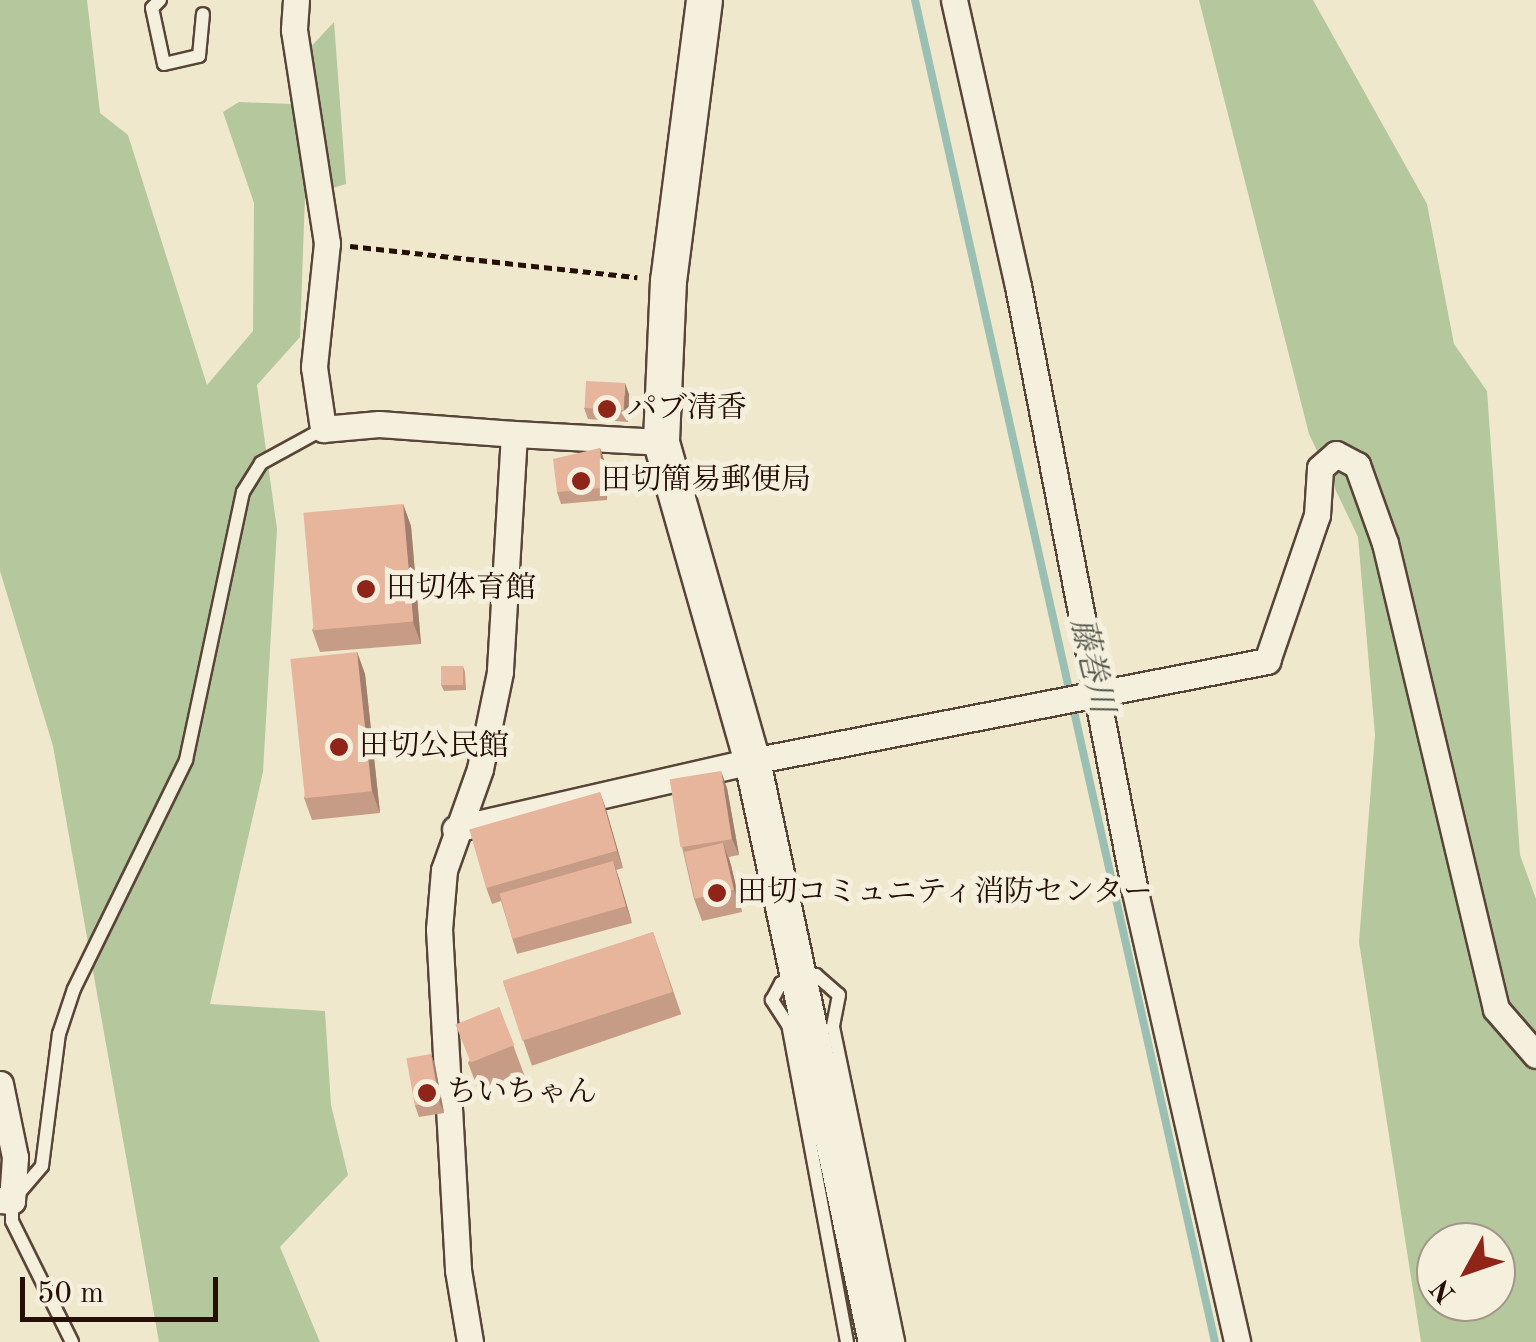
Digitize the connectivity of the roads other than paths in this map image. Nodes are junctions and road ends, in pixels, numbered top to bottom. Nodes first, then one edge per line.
1 (160, 0) edge
2 (296, 0) edge
3 (704, 0) edge
4 (954, 0) edge
5 (203, 14) dead end
6 (323, 429) junction
7 (514, 434) junction
8 (660, 442) junction
9 (1097, 695) junction
10 (752, 760) junction
11 (455, 829) junction
12 (800, 978) junction
13 (1536, 1054) edge
14 (0, 1084) edge
15 (6, 1200) edge
16 (72, 1342) edge
17 (470, 1342) edge
18 (847, 1342) edge
19 (876, 1342) edge
20 (898, 1342) edge
21 (1237, 1342) edge

1 - 5 lane
2 - 6 street
3 - 8 street
4 - 9 street
6 - 7 street
6 - 15 lane
7 - 8 street
7 - 11 street
8 - 10 street
9 - 10 street
9 - 13 street
9 - 21 street
10 - 11 street
10 - 12 street
11 - 17 street
12 - 18 lane
12 - 19 street
12 - 20 lane
14 - 15 street
15 - 16 lane

